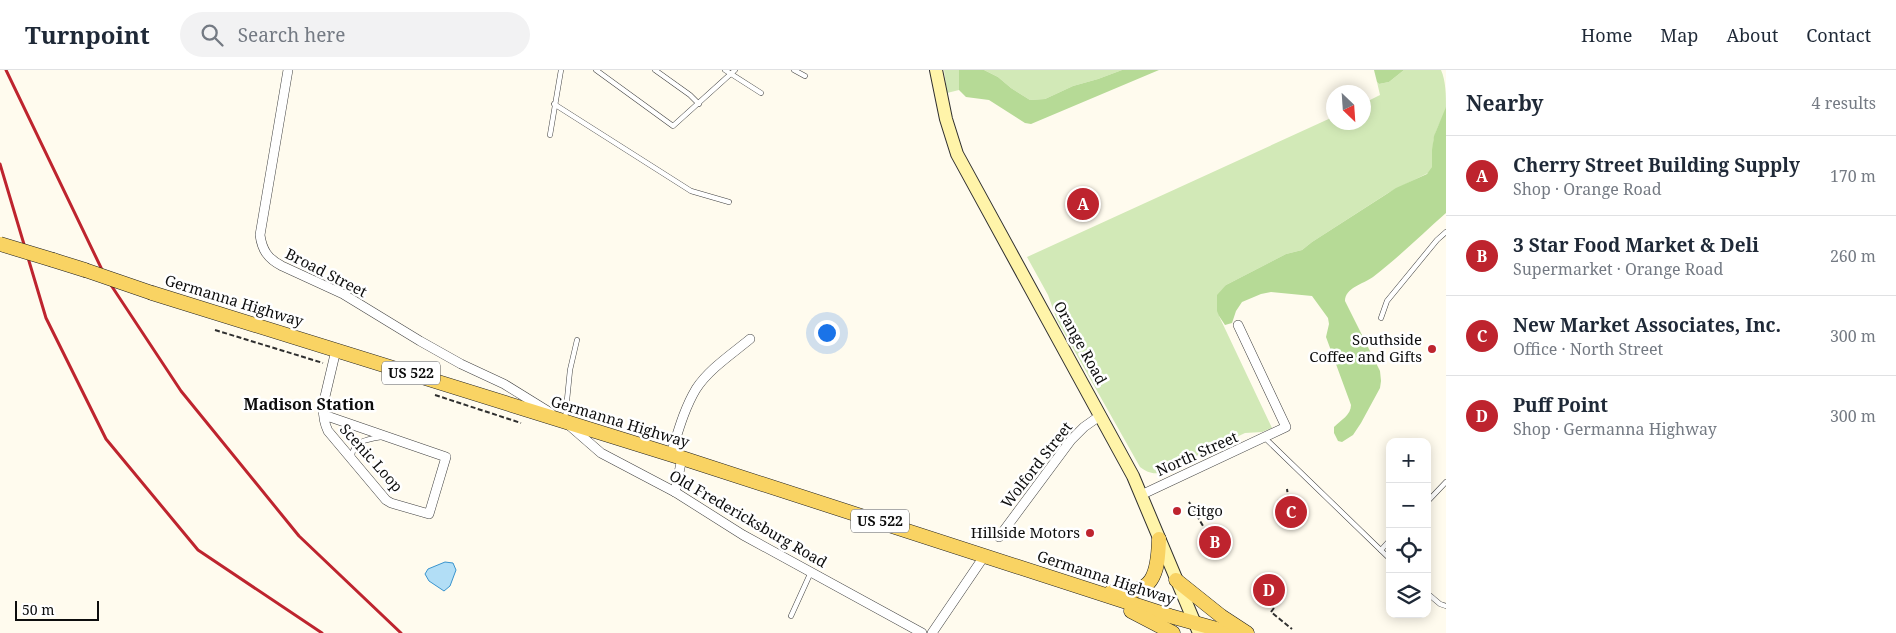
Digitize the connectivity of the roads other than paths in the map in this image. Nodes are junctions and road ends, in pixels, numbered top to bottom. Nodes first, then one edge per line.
1 (288, 70) edge
2 (560, 70) edge
3 (596, 70) edge
4 (654, 70) edge
5 (725, 70) edge
6 (794, 70) edge
7 (936, 70) edge
8 (733, 72) edge
9 (806, 76) dead end
10 (761, 93) dead end
11 (554, 104) junction
12 (698, 104) junction
13 (550, 134) dead end
14 (729, 202) dead end
15 (1446, 232) edge
16 (0, 244) edge
17 (1381, 318) dead end
18 (1238, 325) dead end
19 (750, 339) dead end
20 (577, 340) dead end
21 (336, 350) junction
22 (324, 415) junction
23 (1101, 415) junction
24 (565, 422) junction
25 (385, 436) junction
26 (1265, 438) junction
27 (676, 456) junction
28 (352, 461) junction
29 (1446, 482) edge
30 (674, 492) junction
31 (1141, 495) junction
32 (1431, 498) edge
33 (999, 537) dead end
34 (1159, 538) junction
35 (1386, 544) edge
36 (1380, 550) junction
37 (985, 555) junction
38 (1386, 555) edge
39 (811, 572) junction
40 (1176, 580) junction
41 (1088, 589) junction
42 (1431, 596) edge
43 (1446, 606) edge
44 (791, 616) dead end
45 (1197, 628) edge
46 (922, 633) edge
47 (932, 633) edge
48 (1172, 633) edge
49 (1230, 633) edge
50 (1248, 633) edge

1 - 24 street, Broad Street
2 - 11 lane
3 - 12 lane
4 - 12 lane
5 - 8 lane
6 - 9 lane
7 - 23 main road, Orange Road
8 - 10 lane
8 - 12 lane
11 - 13 lane
11 - 14 lane
15 - 17 lane
16 - 21 main road, Germanna Highway / US 522, bridge
18 - 26 street, North Street
19 - 27 street
20 - 24 lane
21 - 22 street, Scenic Loop
21 - 24 main road, Germanna Highway / US 522
22 - 25 street, Scenic Loop
22 - 28 street, Scenic Loop
23 - 31 main road, Orange Road
23 - 33 street, Wolford Street
24 - 27 main road, Germanna Highway / US 522
24 - 30 street, Old Fredericksburg Road
25 - 28 lane
25 - 28 street, Scenic Loop
26 - 31 street, North Street
26 - 36 lane
27 - 30 street
27 - 37 main road, Germanna Highway / US 522
29 - 32 lane
30 - 39 street, Old Fredericksburg Road
31 - 34 main road, Orange Road
34 - 40 main road, Orange Road
34 - 41 main road
35 - 36 lane
36 - 38 lane
37 - 41 main road, Germanna Highway / US 522
37 - 47 street
39 - 44 lane
39 - 46 street, Old Fredericksburg Road
40 - 45 main road, Orange Road
40 - 50 main road
41 - 45 main road, Germanna Highway / US 522
41 - 48 main road
42 - 43 lane
45 - 49 main road, Germanna Highway / US 522

